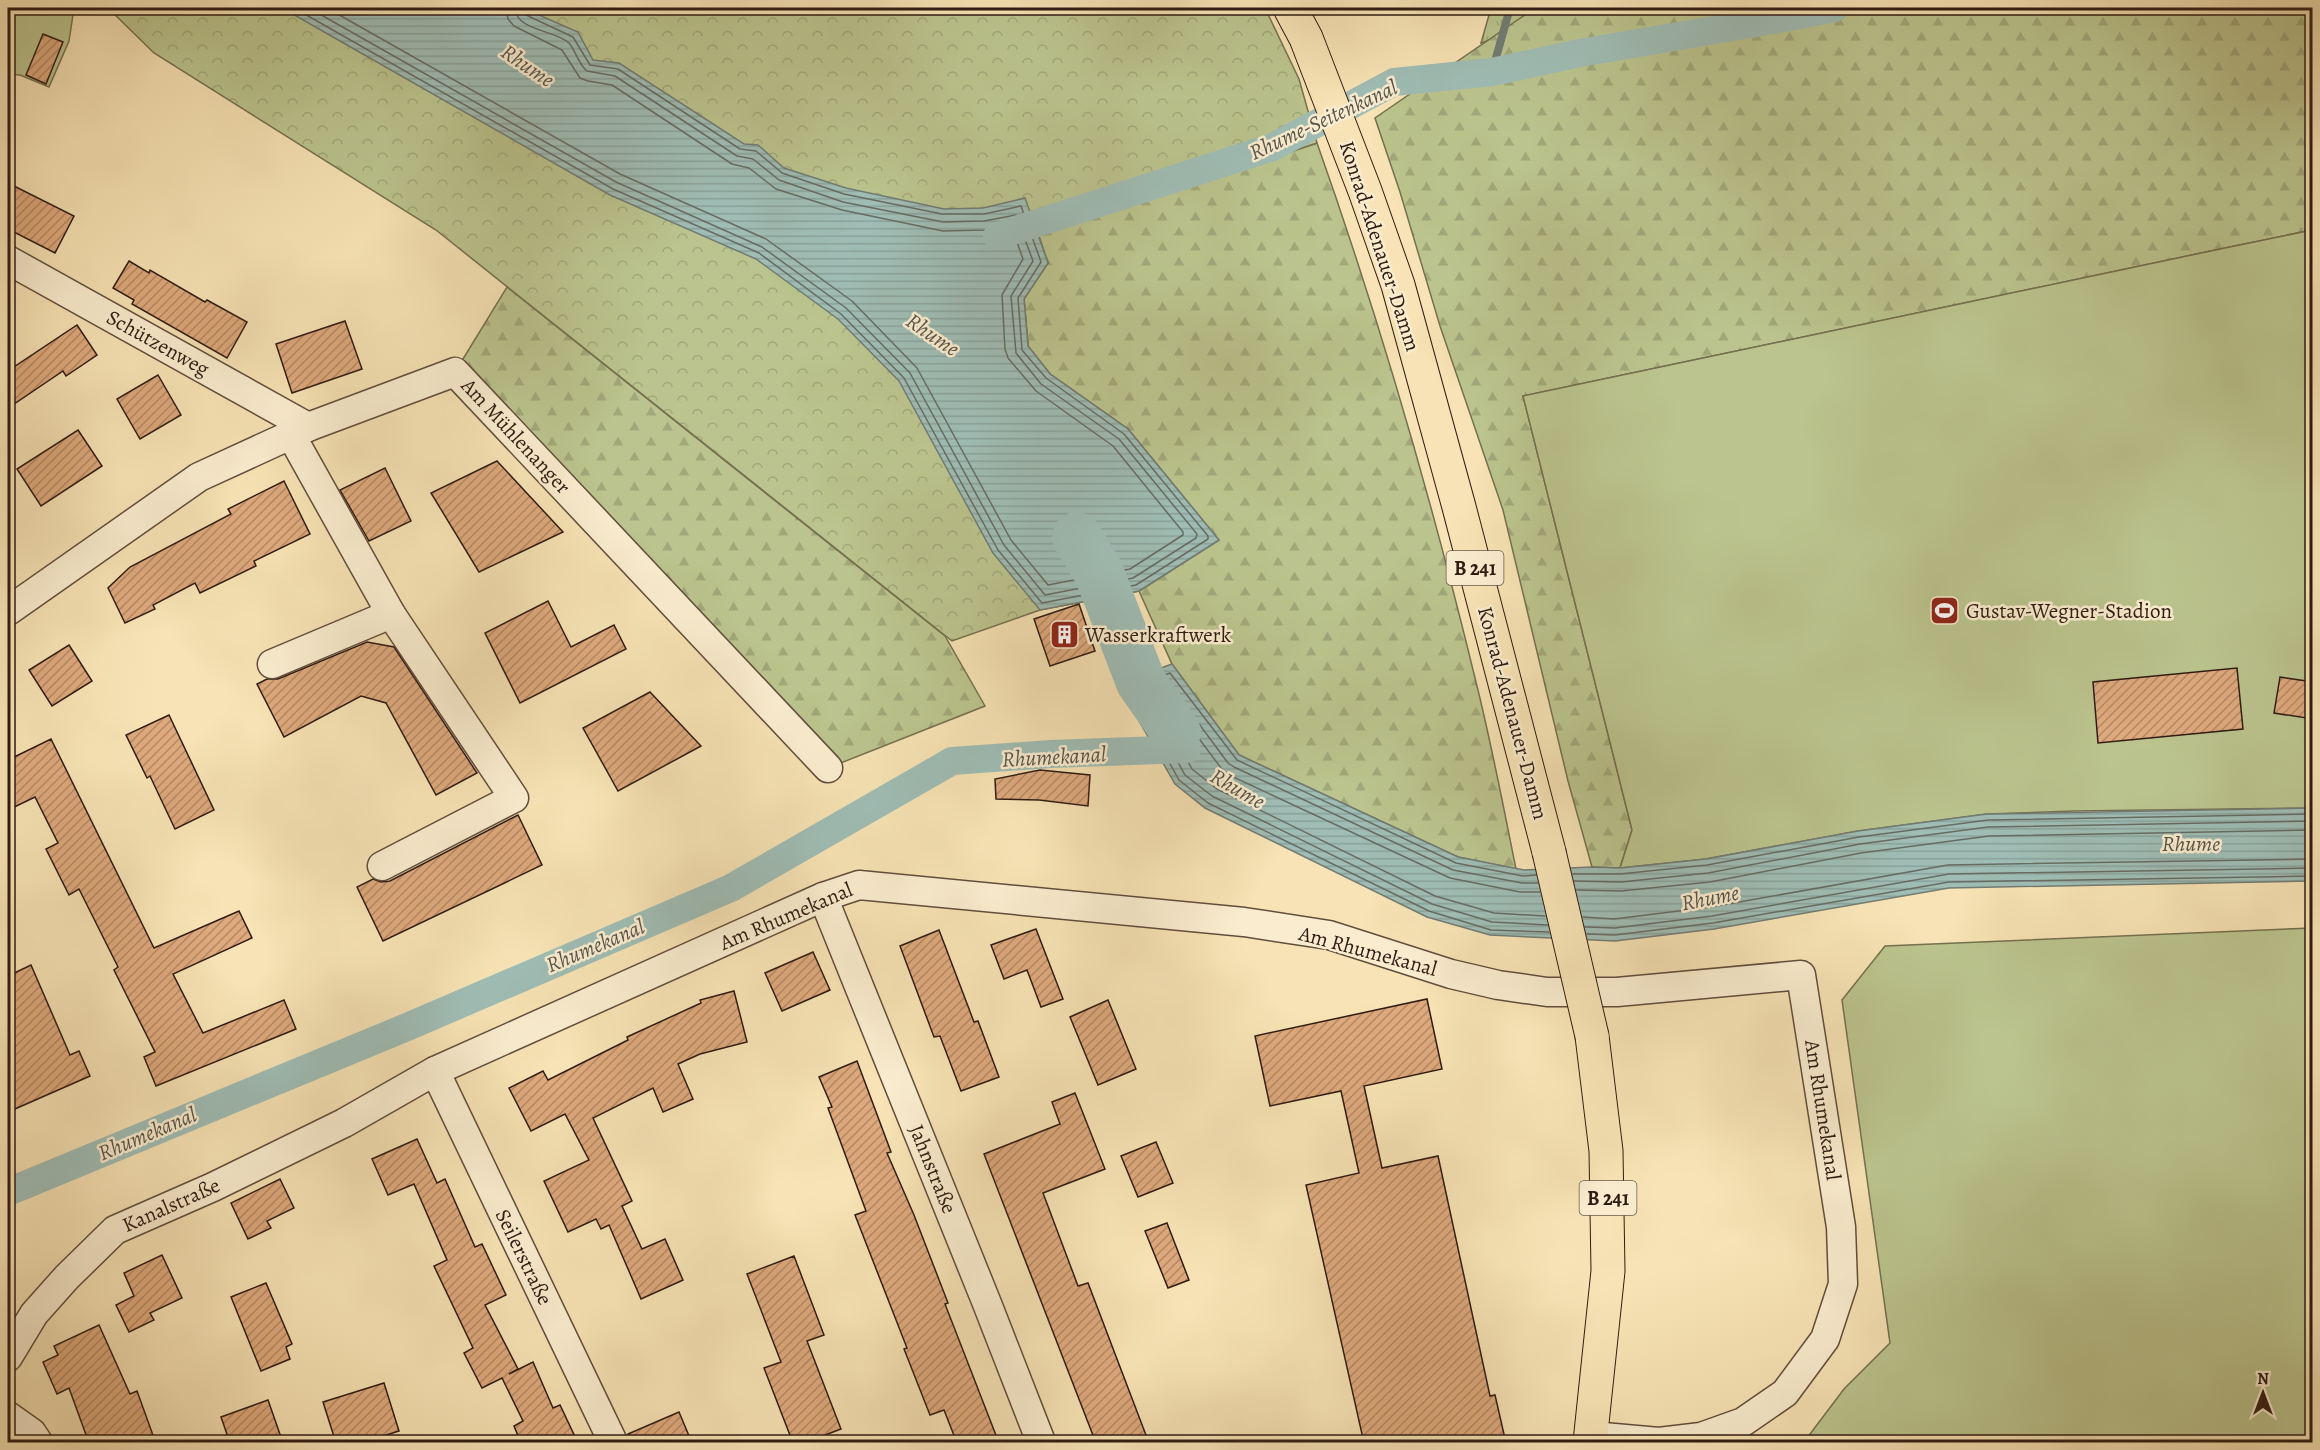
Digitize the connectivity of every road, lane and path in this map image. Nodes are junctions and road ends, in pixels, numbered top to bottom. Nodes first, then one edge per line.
1 (1290, 8) edge
2 (8, 260) edge
3 (299, 431) junction
4 (8, 610) edge
5 (391, 614) junction
6 (272, 664) dead end
7 (828, 768) dead end
8 (382, 866) dead end
9 (823, 897) junction
10 (435, 1071) junction
11 (344, 1123) joint
12 (8, 1357) edge
13 (8, 1416) edge
14 (1591, 1439) edge
15 (38, 1443) edge
16 (613, 1443) edge
17 (1041, 1443) edge

1 - 14 main road, Konrad-Adenauer-Damm / B 241, bridge
2 - 3 street, Schützenweg
3 - 4 street, Am Mühlenanger
3 - 5 street
3 - 7 street, Am Mühlenanger
5 - 6 street
5 - 8 street
9 - 10 street, Am Rhumekanal
9 - 14 street, Am Rhumekanal
9 - 17 street, Jahnstraße
10 - 11 street, Am Rhumekanal
10 - 16 street, Seilerstraße
11 - 12 street, Kanalstraße
13 - 15 street

